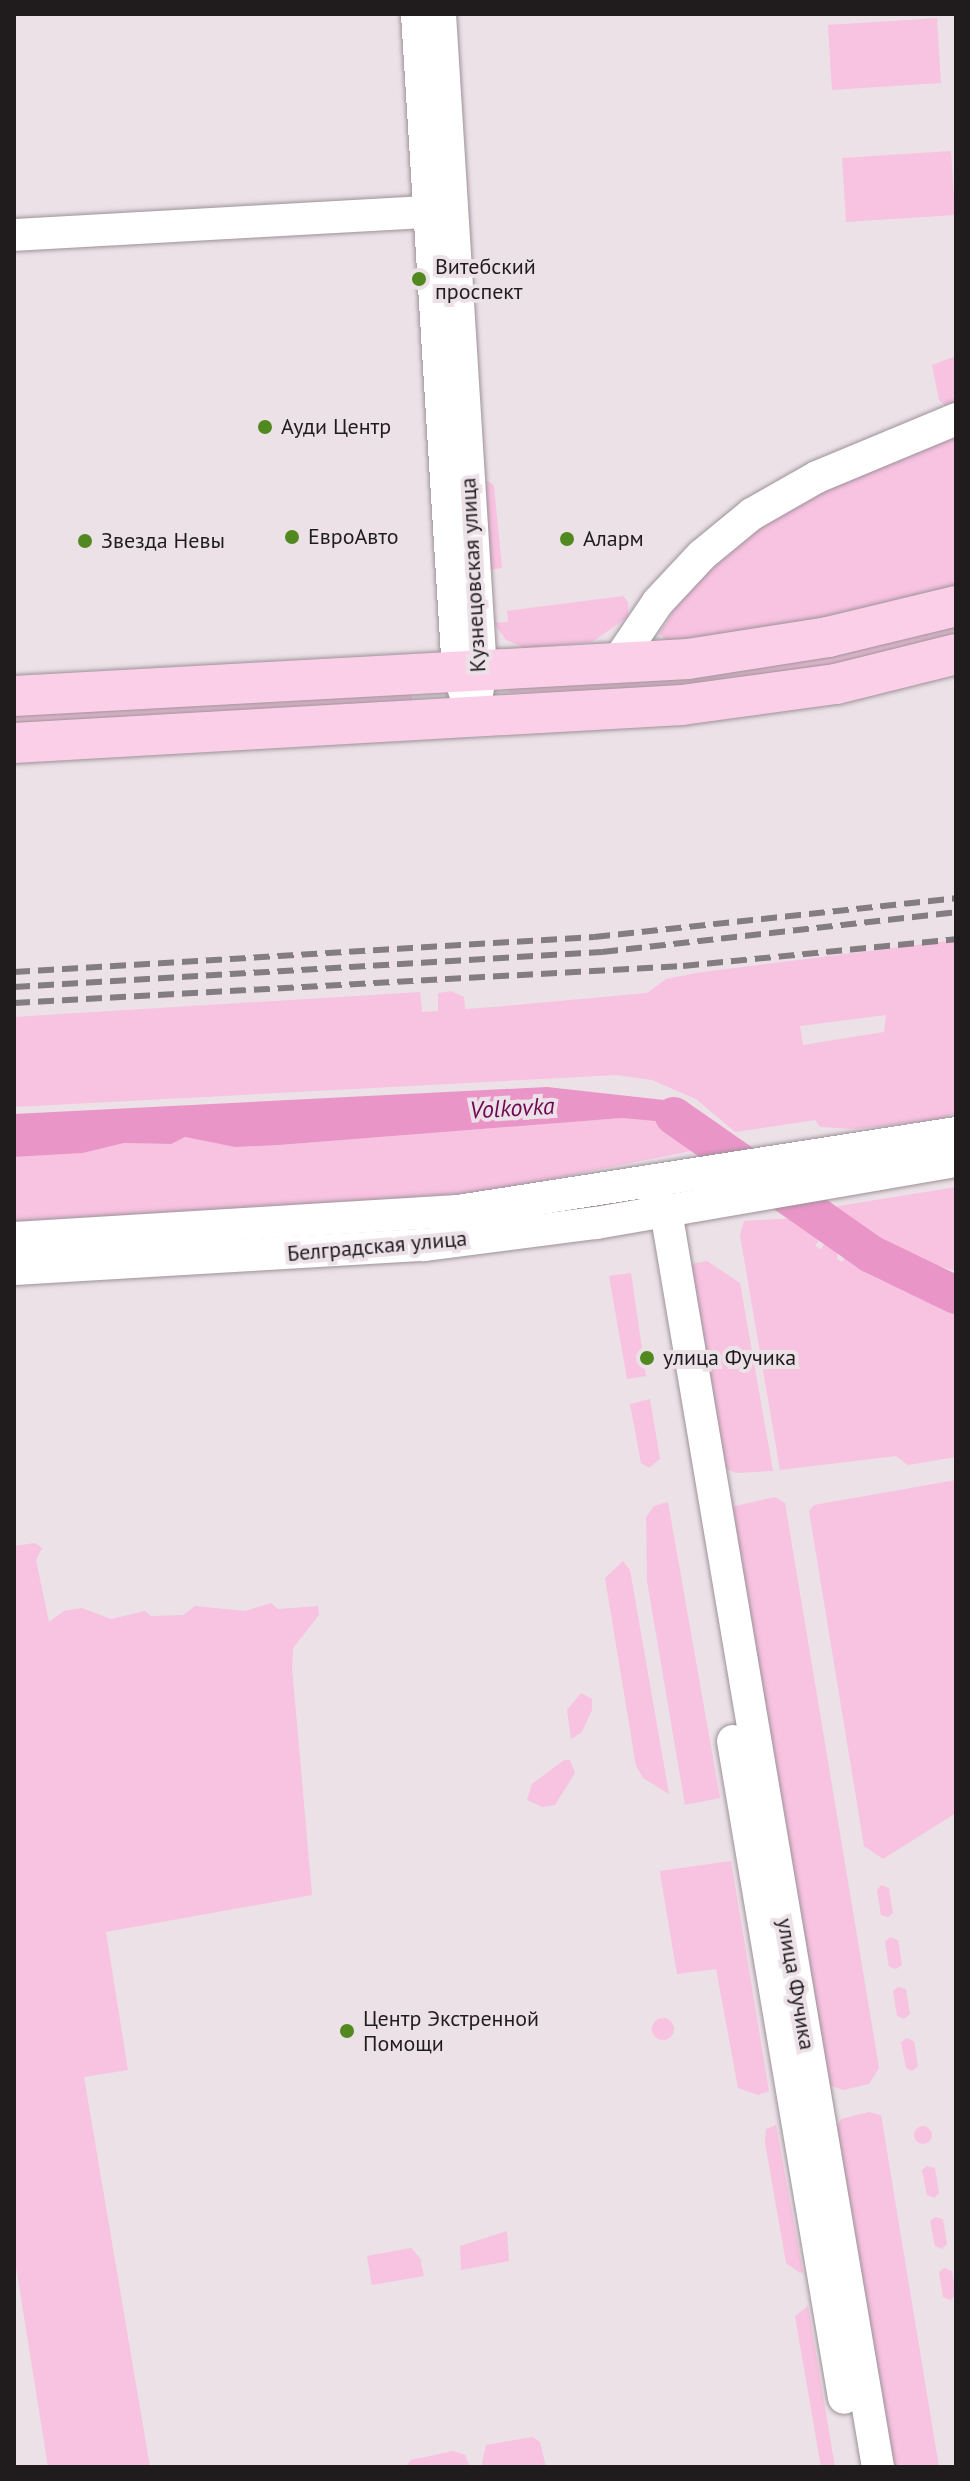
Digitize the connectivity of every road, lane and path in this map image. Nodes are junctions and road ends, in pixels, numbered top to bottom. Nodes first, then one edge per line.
1 (417, 14) edge
2 (440, 14) edge
3 (441, 212) junction
4 (14, 235) edge
5 (956, 419) edge
6 (956, 606) edge
7 (956, 654) edge
8 (616, 664) junction
9 (469, 672) junction
10 (14, 696) edge
11 (473, 717) junction
12 (14, 743) edge
13 (956, 1133) edge
14 (956, 1161) edge
15 (647, 1182) junction
16 (655, 1212) junction
17 (14, 1238) edge
18 (14, 1269) edge
19 (856, 2467) edge
20 (878, 2467) edge

1 - 3 street, Кузнецовская улица
2 - 3 street, Кузнецовская улица
3 - 4 street
3 - 9 street, Кузнецовская улица
5 - 8 street
6 - 8 main road
7 - 11 main road
8 - 9 main road
9 - 10 main road
9 - 11 street, Кузнецовская улица
11 - 12 main road
13 - 15 street, Белградская улица
14 - 16 street, Белградская улица
15 - 16 street, улица Фучика
15 - 17 street, Белградская улица
16 - 18 street, Белградская улица
16 - 19 street, улица Фучика
16 - 20 street, улица Фучика

